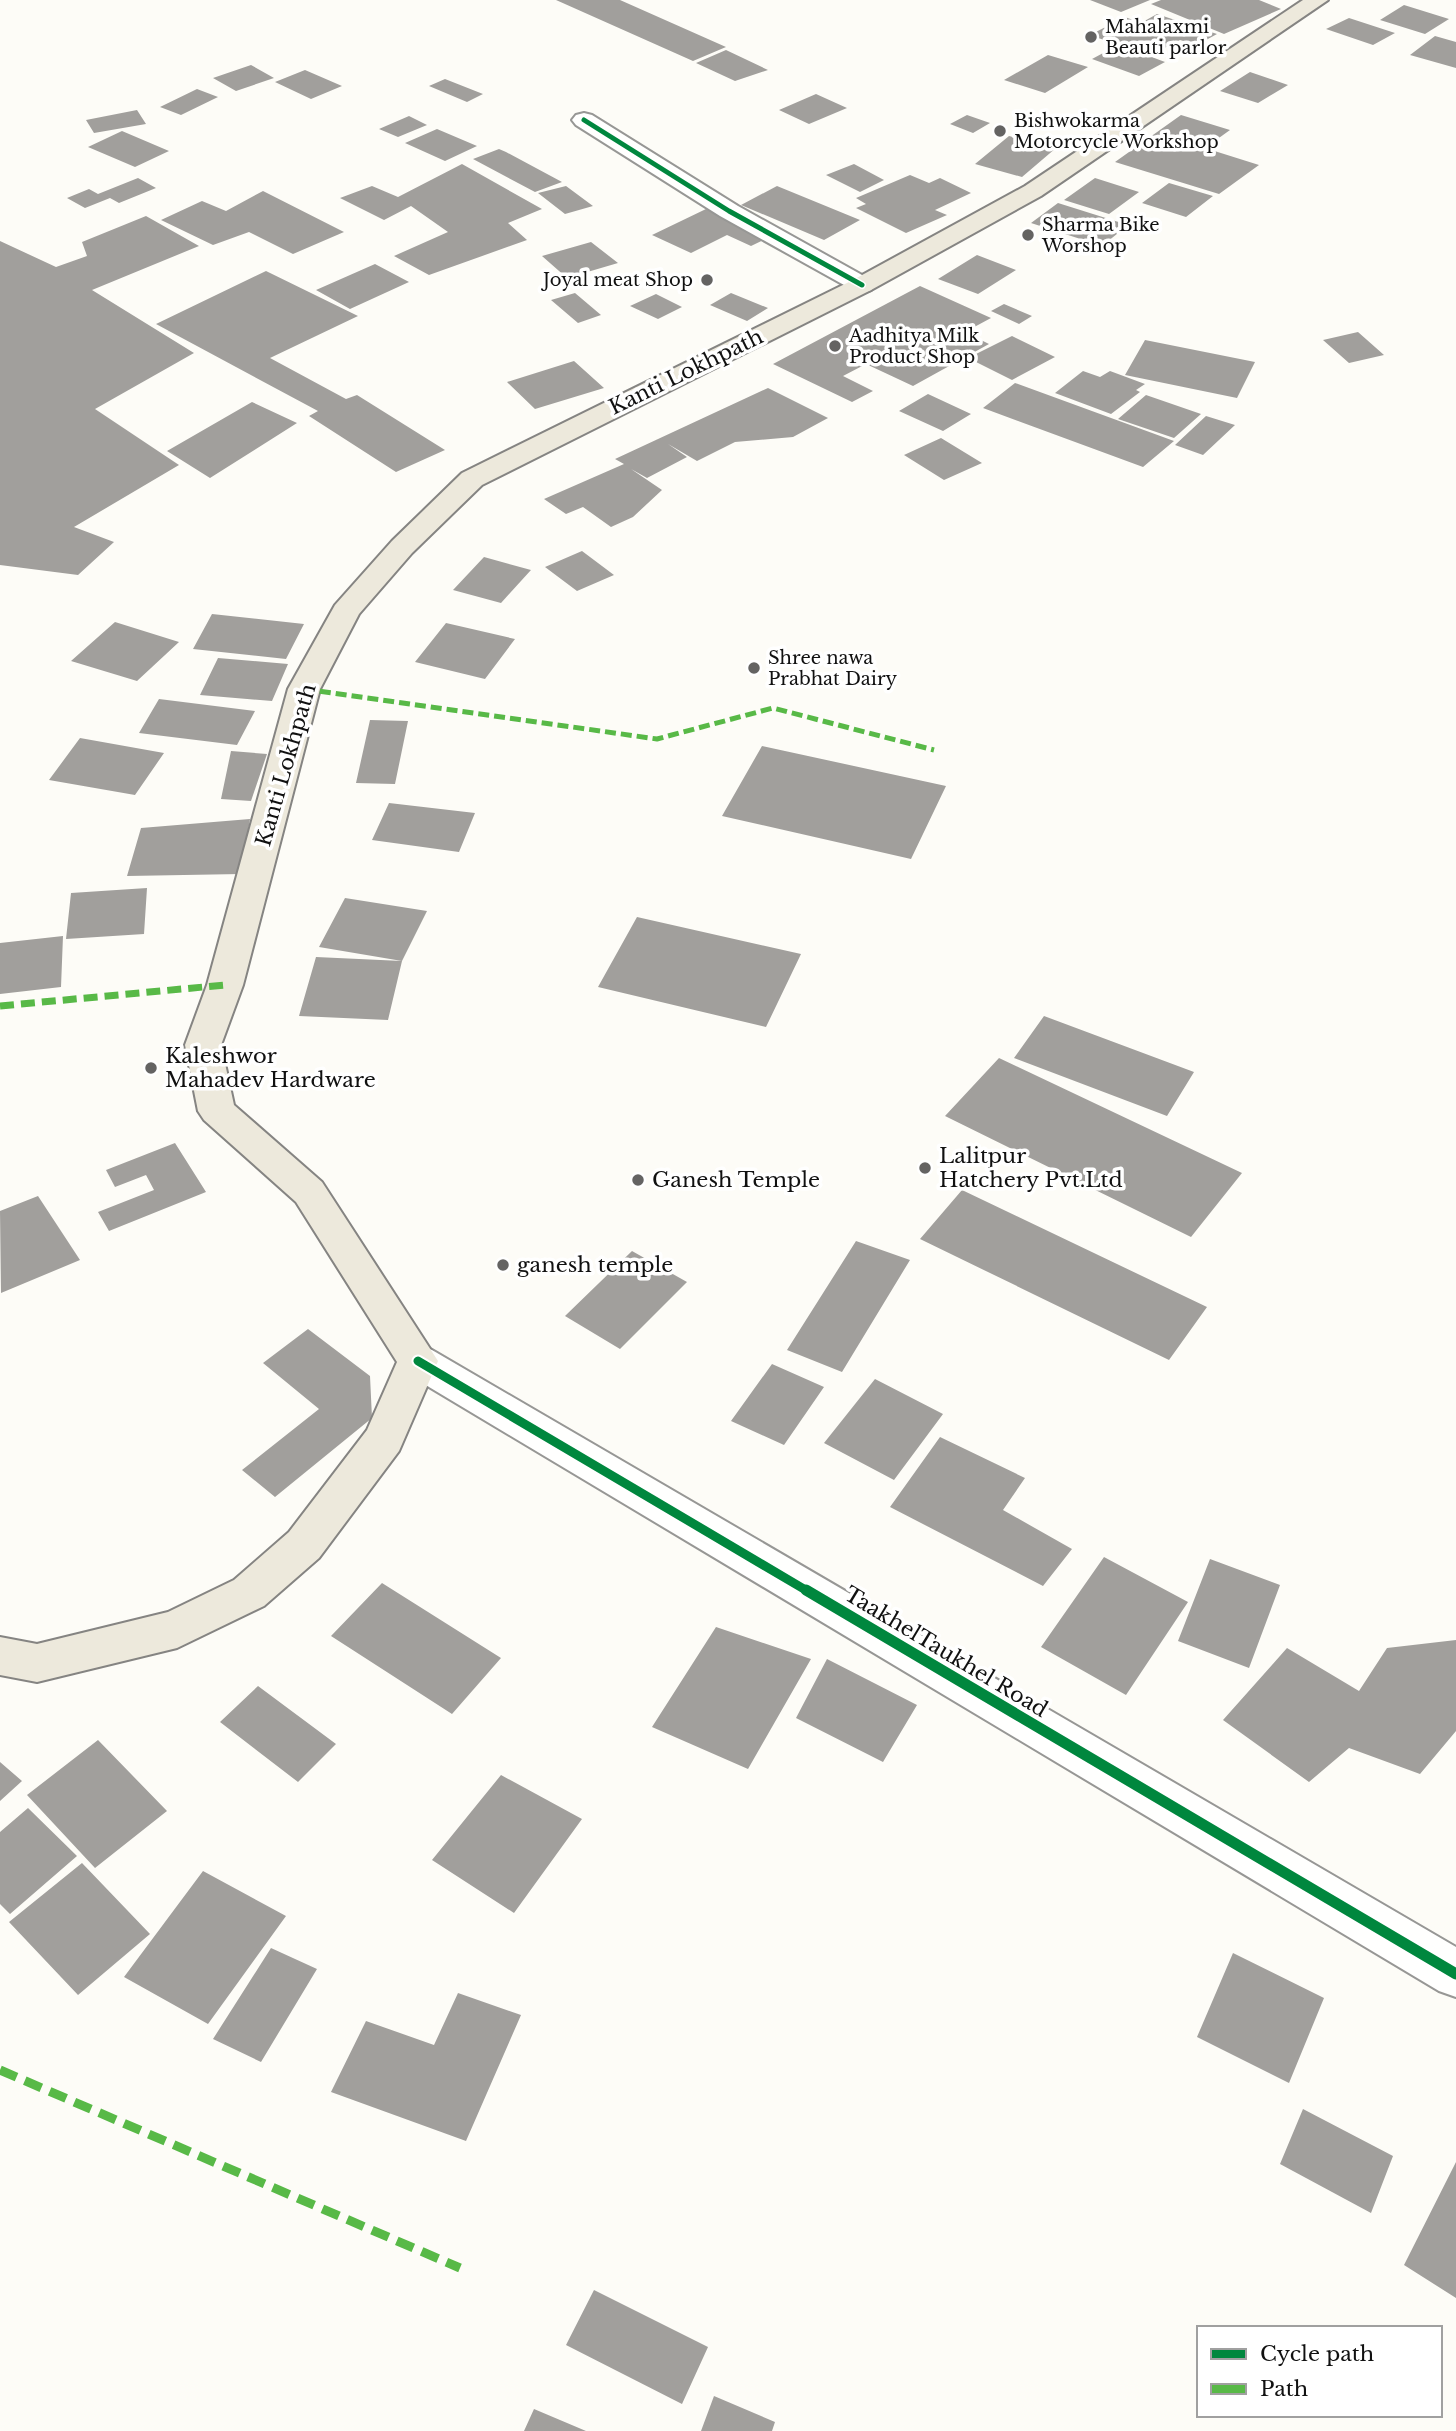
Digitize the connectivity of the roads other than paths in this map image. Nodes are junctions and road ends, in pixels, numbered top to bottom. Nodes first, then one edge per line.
1 (1317, 0) edge
2 (584, 120) dead end
3 (862, 285) junction
4 (418, 1361) junction
5 (0, 1657) edge
6 (1451, 1966) edge

1 - 3 main road, Kanti Lokhpath
2 - 3 street
3 - 4 main road, Kanti Lokhpath
4 - 5 main road
4 - 6 street, TaakhelTaukhel Road

